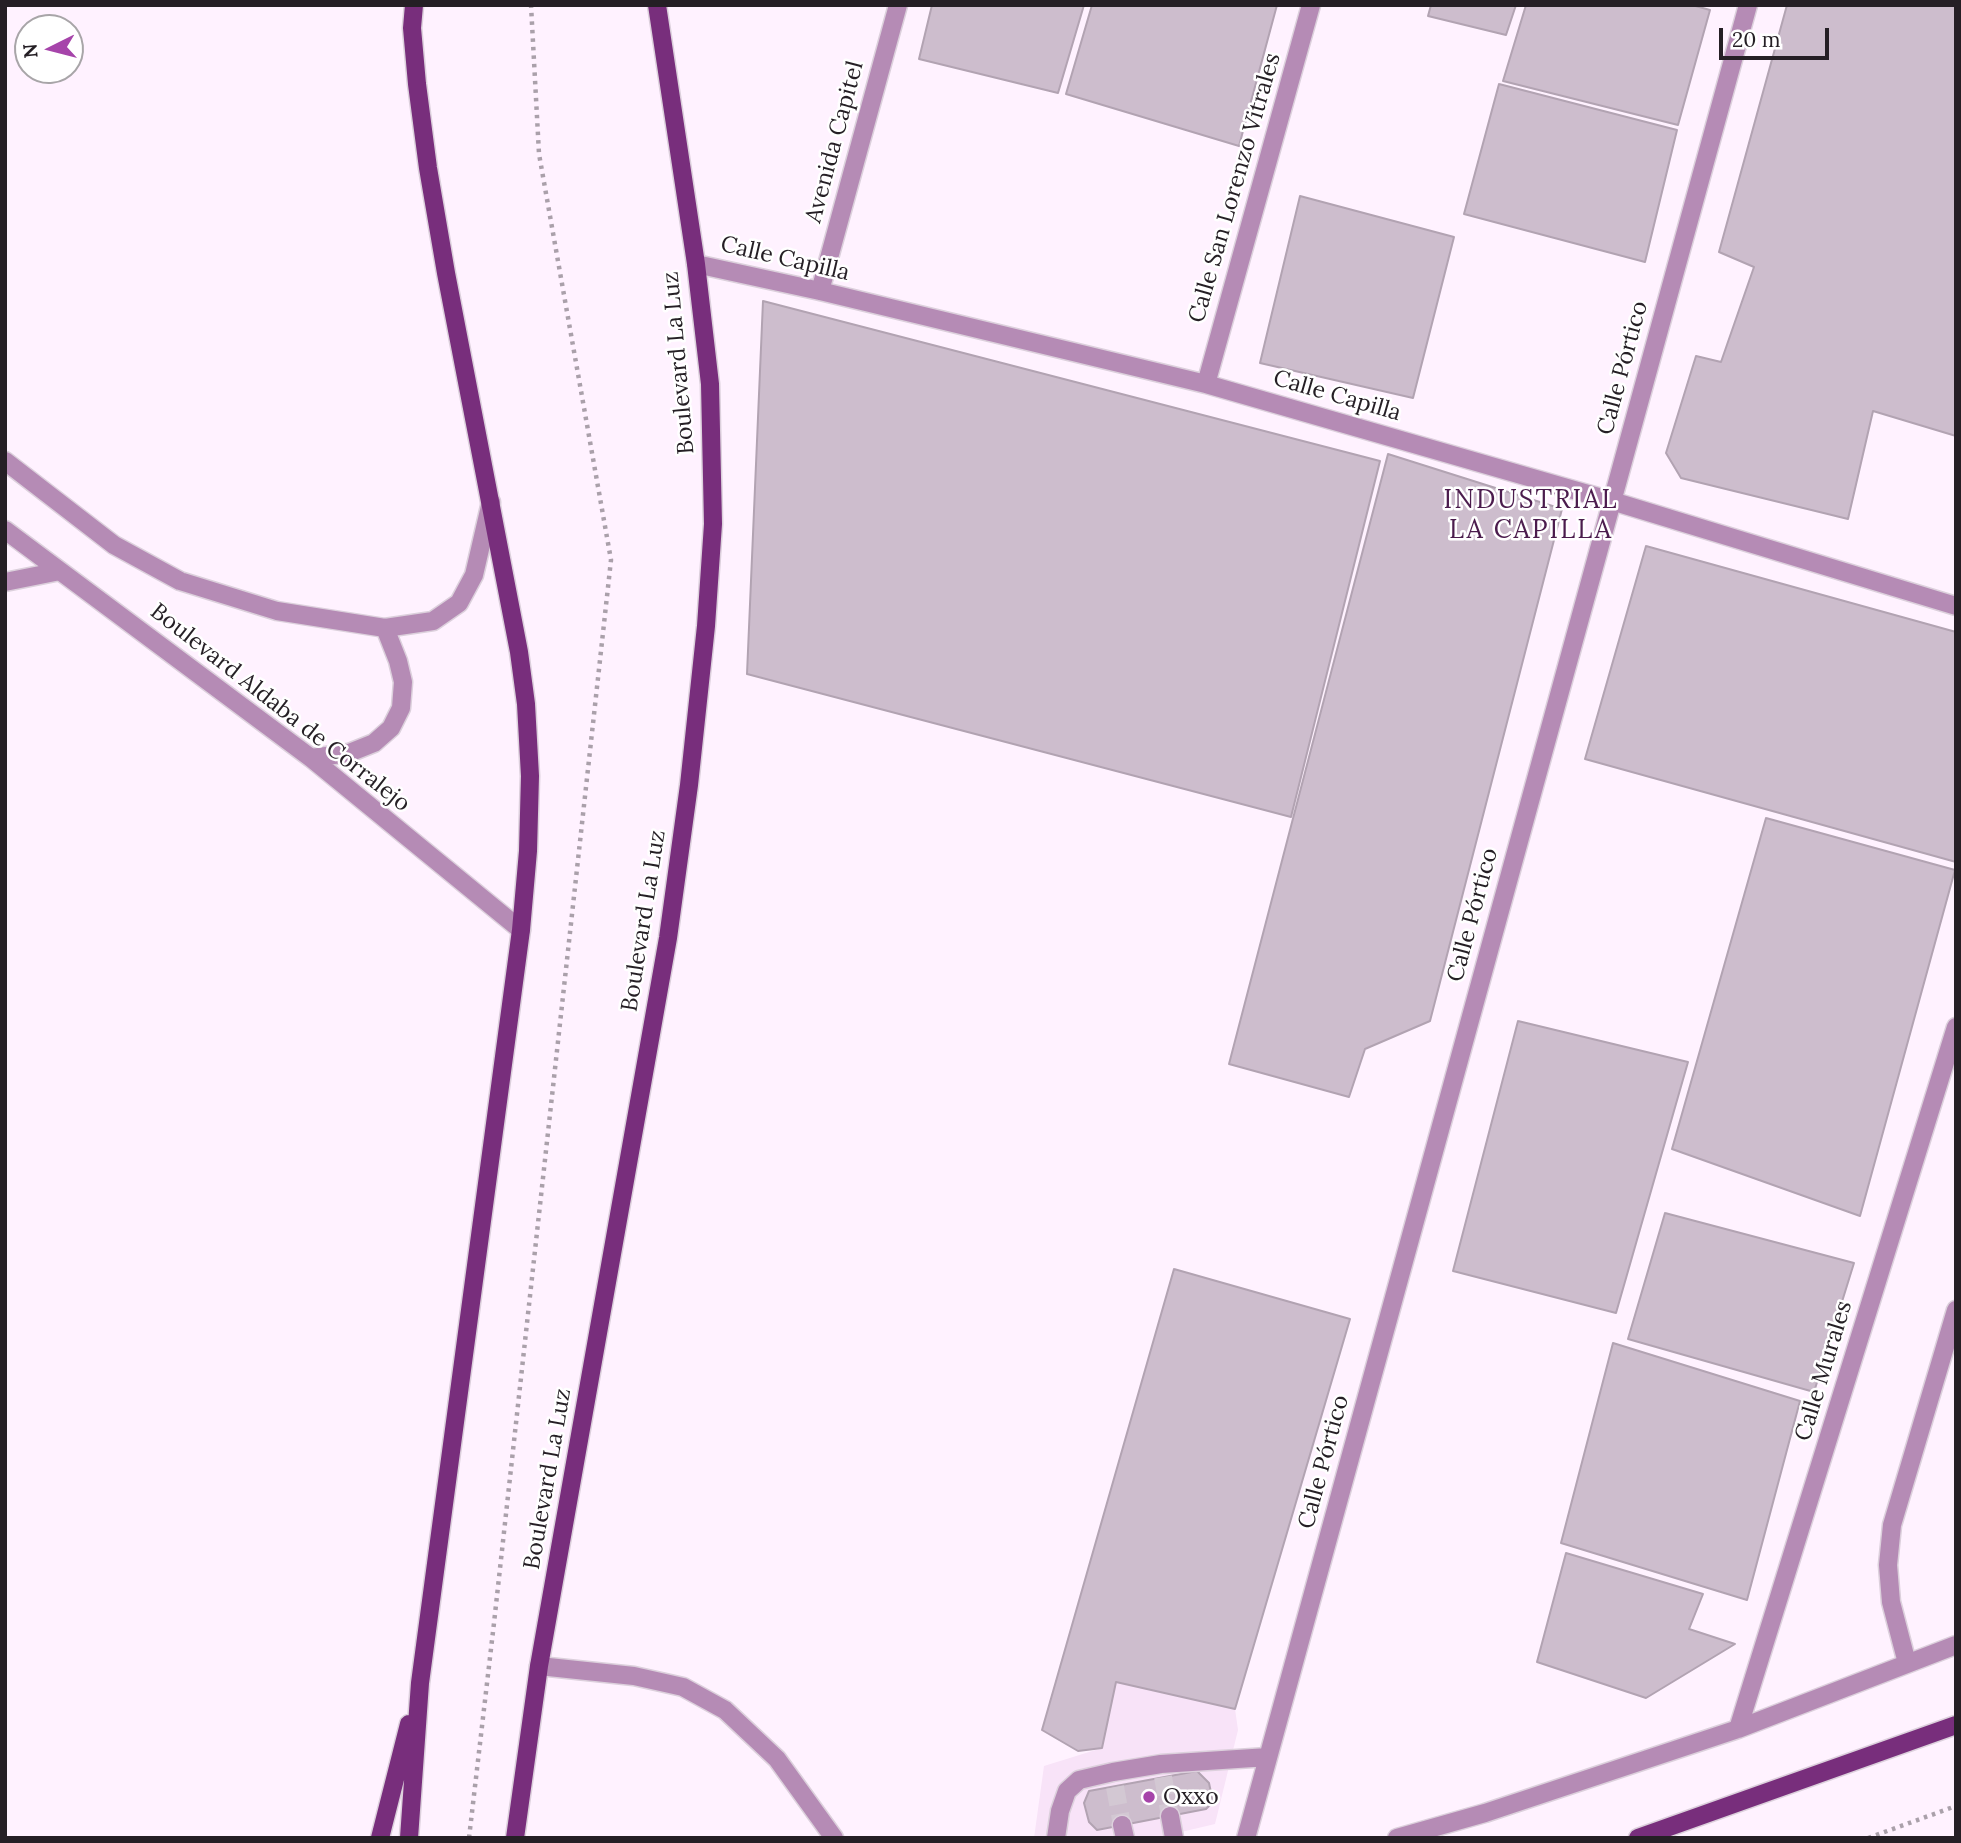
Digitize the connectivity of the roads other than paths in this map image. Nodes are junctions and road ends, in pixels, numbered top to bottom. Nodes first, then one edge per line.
1 (414, 5) edge
2 (657, 5) edge
3 (898, 5) edge
4 (1311, 5) edge
5 (1748, 5) edge
6 (696, 264) junction
7 (820, 291) junction
8 (1206, 384) junction
9 (5, 461) edge
10 (1612, 500) junction
11 (491, 502) junction
12 (5, 530) edge
13 (60, 571) junction
14 (5, 582) edge
15 (1956, 606) edge
16 (385, 628) junction
17 (311, 758) junction
18 (521, 930) junction
19 (1956, 1027) edge
20 (1956, 1310) edge
21 (1956, 1644) edge
22 (1907, 1663) junction
23 (539, 1666) junction
24 (420, 1683) junction
25 (1956, 1725) edge
26 (1738, 1729) junction
27 (1268, 1757) junction
28 (1170, 1816) tunnel mouth
29 (380, 1838) edge
30 (409, 1838) edge
31 (515, 1838) edge
32 (834, 1838) edge
33 (1056, 1838) edge
34 (1174, 1838) edge
35 (1246, 1838) edge
36 (1397, 1838) edge
37 (1638, 1838) edge

1 - 11 main road
2 - 6 main road, Boulevard La Luz
3 - 7 street, Avenida Capitel
4 - 8 street, Calle San Lorenzo Vitrales
5 - 10 street, Calle Pórtico
6 - 7 street, Calle Capilla
6 - 23 main road, Boulevard La Luz
7 - 8 street, Calle Capilla
8 - 10 street, Calle Capilla
9 - 16 street, Boulevard Aldaba de Corralejo
10 - 15 street, Calle Capilla
10 - 27 street, Calle Pórtico
11 - 16 street, Boulevard Aldaba de Corralejo
11 - 18 main road
12 - 13 street, Boulevard Aldaba de Corralejo
13 - 14 street
13 - 17 street, Boulevard Aldaba de Corralejo
16 - 17 street
17 - 18 street, Boulevard Aldaba de Corralejo
18 - 24 main road
19 - 26 street, Calle Murales
20 - 22 street
21 - 22 street
22 - 26 street
23 - 31 main road, Boulevard La Luz
23 - 32 street
24 - 29 main road
24 - 30 main road
25 - 37 main road
26 - 36 street
27 - 33 street
27 - 35 street, Calle Pórtico
28 - 34 street

